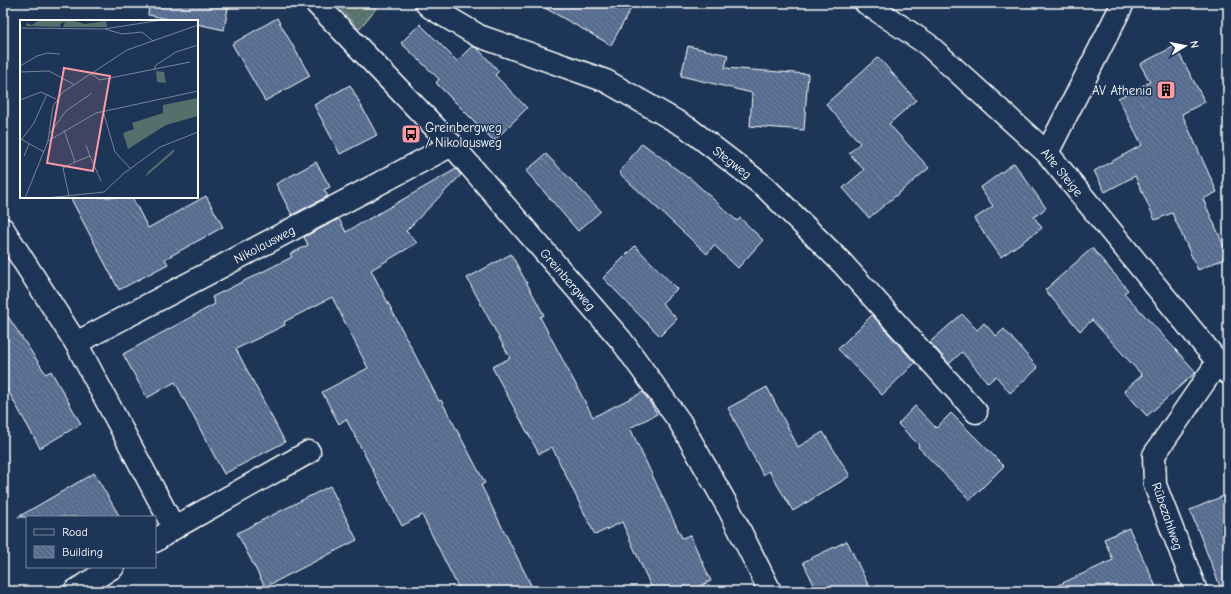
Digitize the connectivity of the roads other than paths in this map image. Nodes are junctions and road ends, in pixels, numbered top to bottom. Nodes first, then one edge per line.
1 (316, 3) edge
2 (426, 3) edge
3 (866, 3) edge
4 (1123, 3) edge
5 (452, 145) junction
6 (1047, 153) junction
7 (3, 229) edge
8 (76, 343) junction
9 (1223, 367) edge
10 (976, 412) dead end
11 (309, 452) dead end
12 (174, 528) junction
13 (156, 539) edge
14 (111, 568) edge
15 (75, 591) edge
16 (770, 591) edge
17 (1196, 591) edge

1 - 5 street, Greinbergweg
2 - 10 street, Stegweg
3 - 6 street, Alte Steige
4 - 6 street
5 - 8 street, Nikolausweg
5 - 16 street, Greinbergweg
6 - 9 street, Alte Steige
7 - 8 street
8 - 12 street
9 - 17 street, Rübezahlweg
11 - 12 street
12 - 13 street
14 - 15 street

